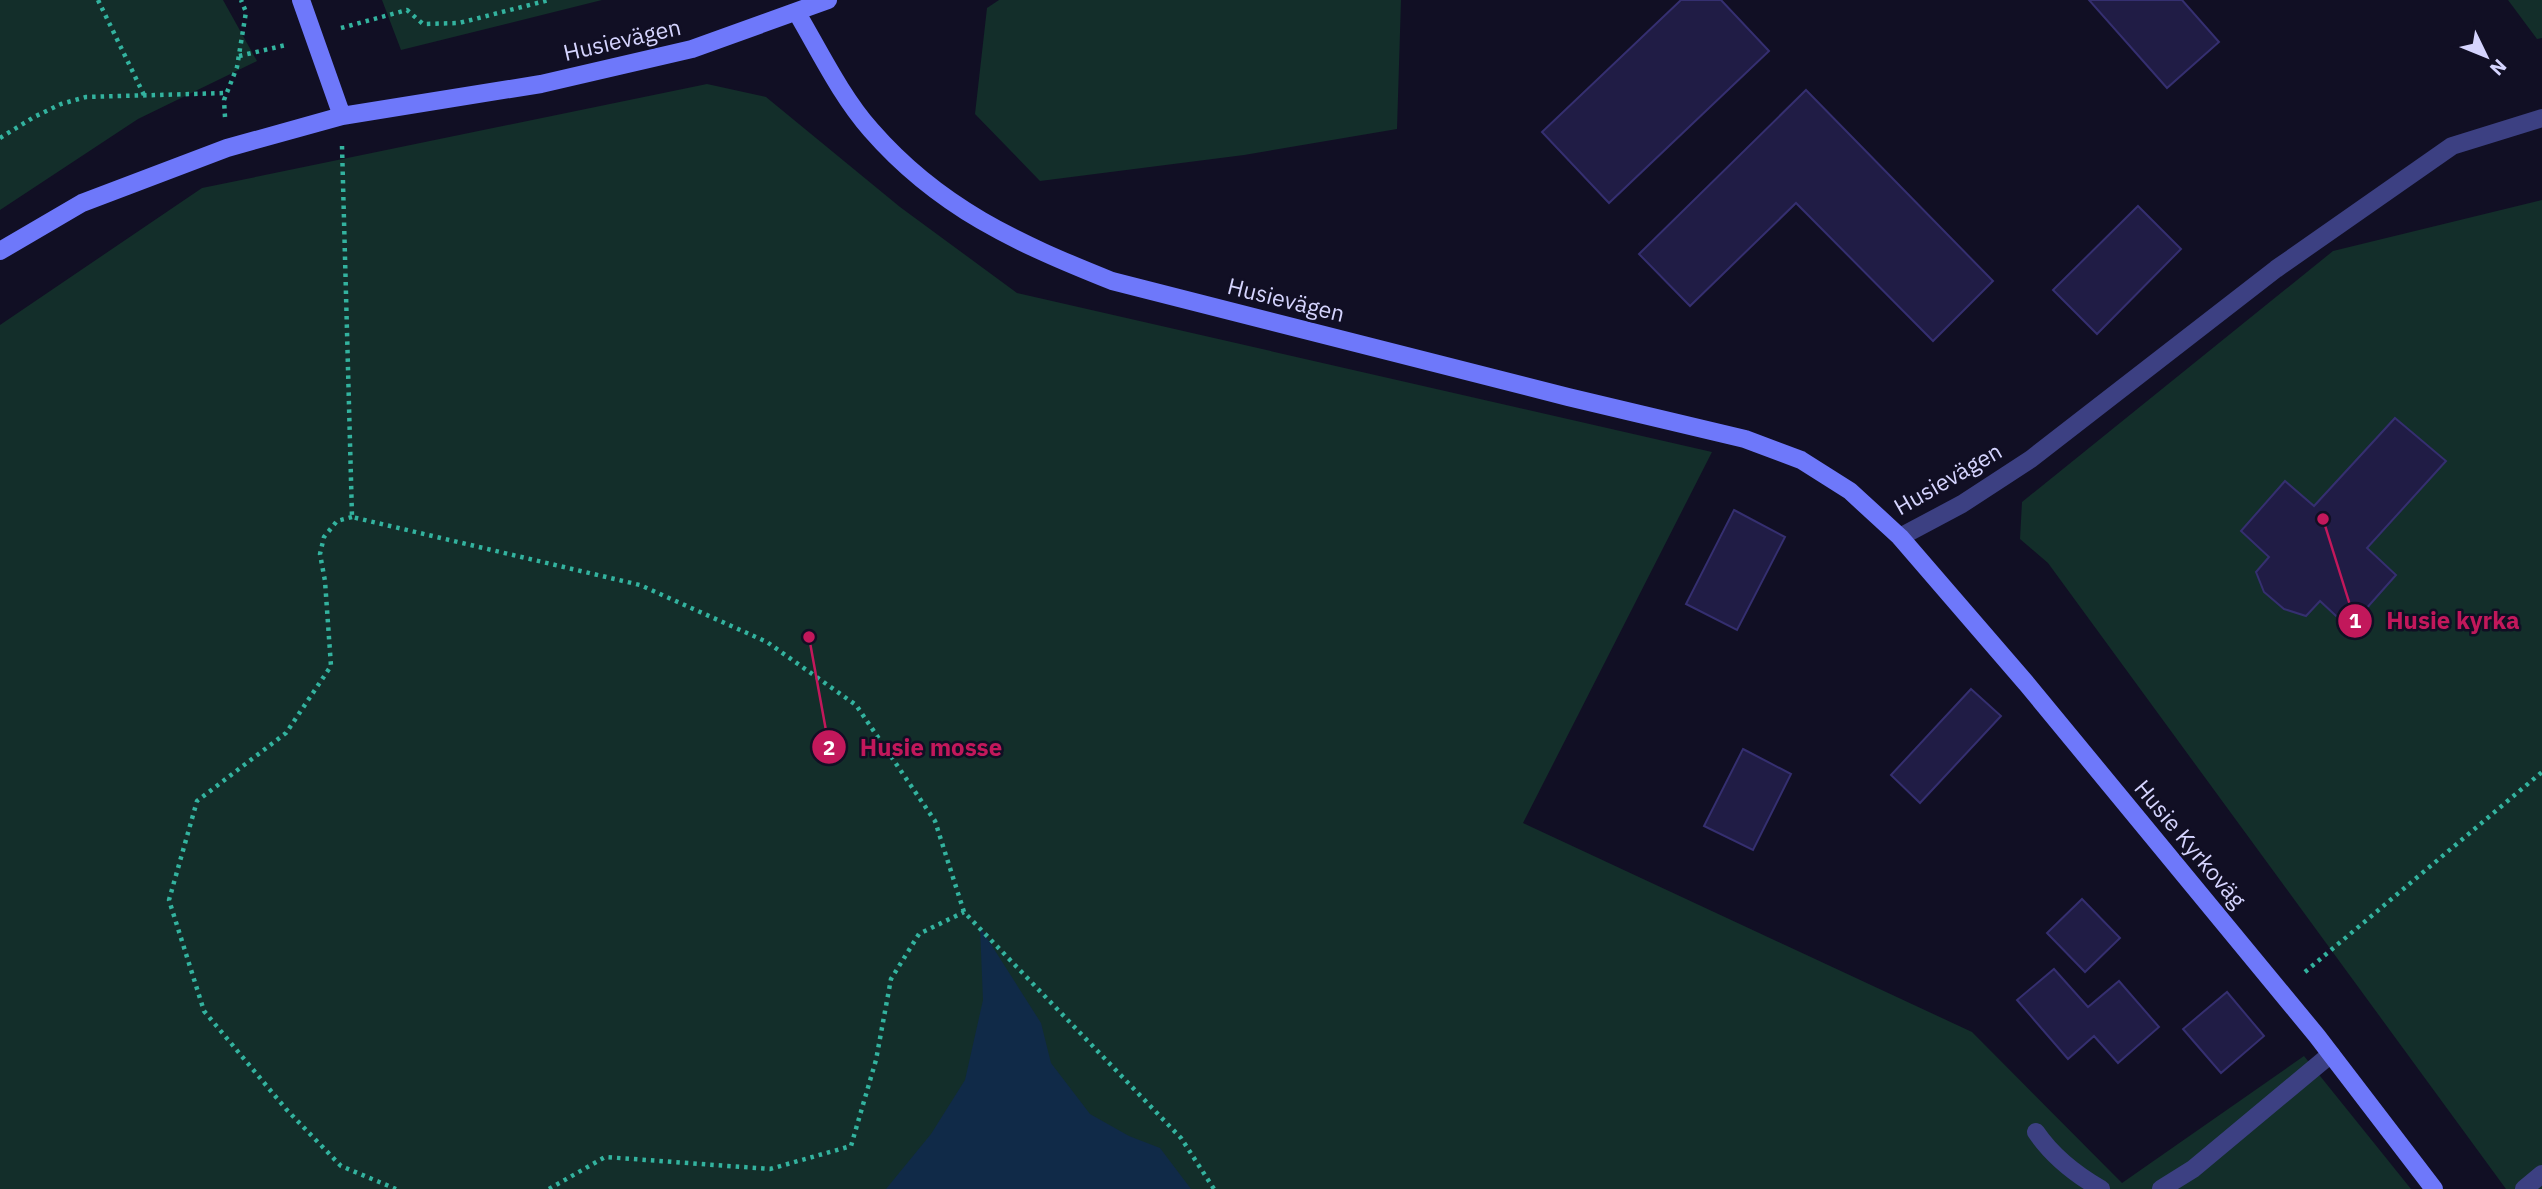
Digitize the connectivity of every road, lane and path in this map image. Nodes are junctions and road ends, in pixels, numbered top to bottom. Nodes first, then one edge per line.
1 (98, 0) edge
2 (242, 0) edge
3 (300, 0) edge
4 (549, 0) edge
5 (828, 0) edge
6 (797, 13) junction
7 (314, 37) junction
8 (239, 56) junction
9 (226, 93) junction
10 (144, 95) junction
11 (341, 116) junction
12 (2542, 118) edge
13 (0, 138) edge
14 (227, 148) junction
15 (0, 251) edge
16 (352, 517) junction
17 (1900, 537) junction
18 (2542, 772) edge
19 (964, 912) junction
20 (2281, 992) junction
21 (2331, 1054) junction
22 (2036, 1132) dead end
23 (2542, 1174) edge
24 (396, 1189) edge
25 (550, 1189) edge
26 (1214, 1189) edge
27 (2101, 1189) edge
28 (2161, 1189) edge
29 (2434, 1189) edge
30 (2525, 1189) edge

1 - 10 path
2 - 8 path
3 - 7 street
4 - 7 path
5 - 6 street
6 - 11 street, Husievägen
6 - 17 street, Husievägen
7 - 8 path
7 - 11 street
8 - 9 path
9 - 10 path
9 - 14 path
10 - 13 path
11 - 14 street, Husievägen
11 - 16 path
12 - 17 street, Husievägen
14 - 15 street, Husievägen
16 - 19 path
16 - 24 path
17 - 20 street, Husie Kyrkoväg
18 - 20 path
19 - 25 path
19 - 26 path
20 - 21 street, Husie Kyrkoväg
21 - 28 street
21 - 29 street, Husie Kyrkoväg
22 - 27 street
23 - 30 street

